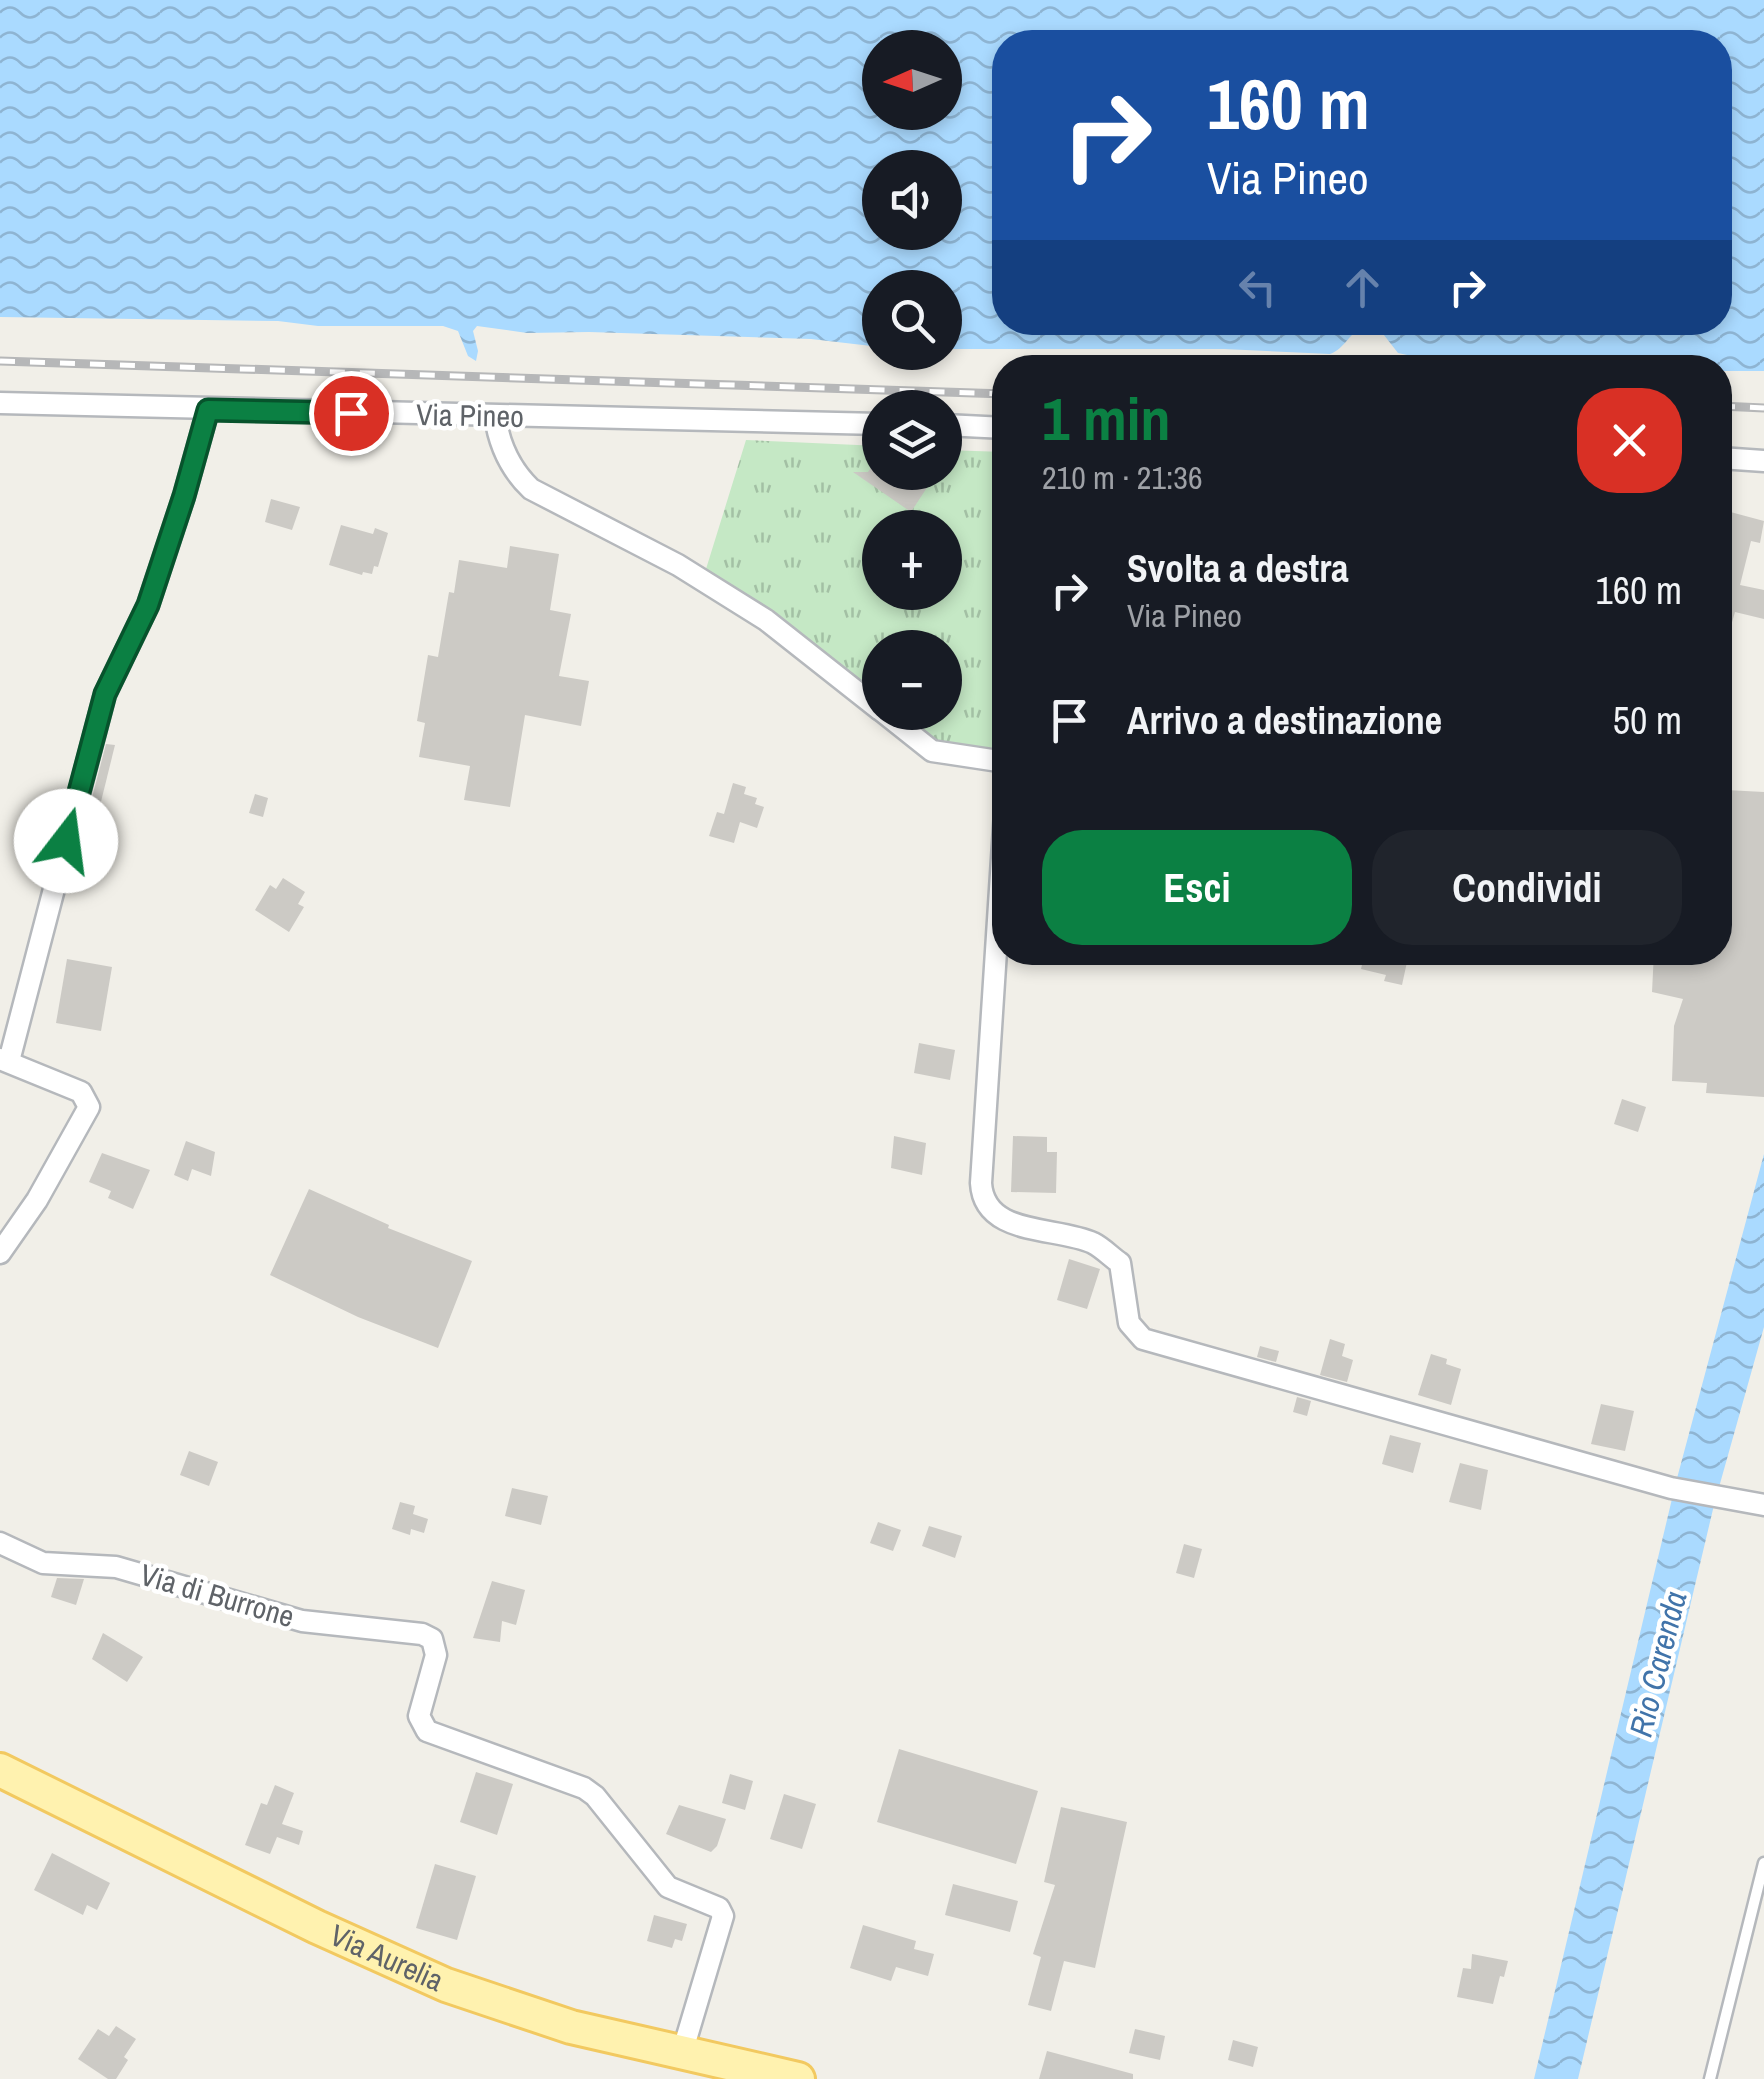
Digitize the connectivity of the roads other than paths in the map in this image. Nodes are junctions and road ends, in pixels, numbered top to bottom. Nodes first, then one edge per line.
1 (0, 403) edge
2 (208, 410) junction
3 (494, 416) junction
4 (862, 424) edge
5 (962, 427) edge
6 (992, 428) edge
7 (1732, 459) edge
8 (1764, 460) edge
9 (862, 695) edge
10 (906, 730) edge
11 (992, 761) edge
12 (995, 965) edge
13 (4, 1060) edge
14 (0, 1253) edge
15 (1764, 1505) edge
16 (0, 1543) edge
17 (0, 1770) edge
18 (1764, 1863) edge
19 (682, 2053) junction
20 (798, 2079) edge
21 (1710, 2079) edge

1 - 2 street, Via Pineo
2 - 3 street, Via Pineo
2 - 13 street
3 - 4 street, Via Pineo
3 - 9 street
5 - 6 street
7 - 8 street
10 - 11 street
12 - 15 street
13 - 14 street
16 - 19 street, Via di Burrone
17 - 19 main road, Via Aurelia
18 - 21 lane
19 - 20 main road, Via Aurelia

